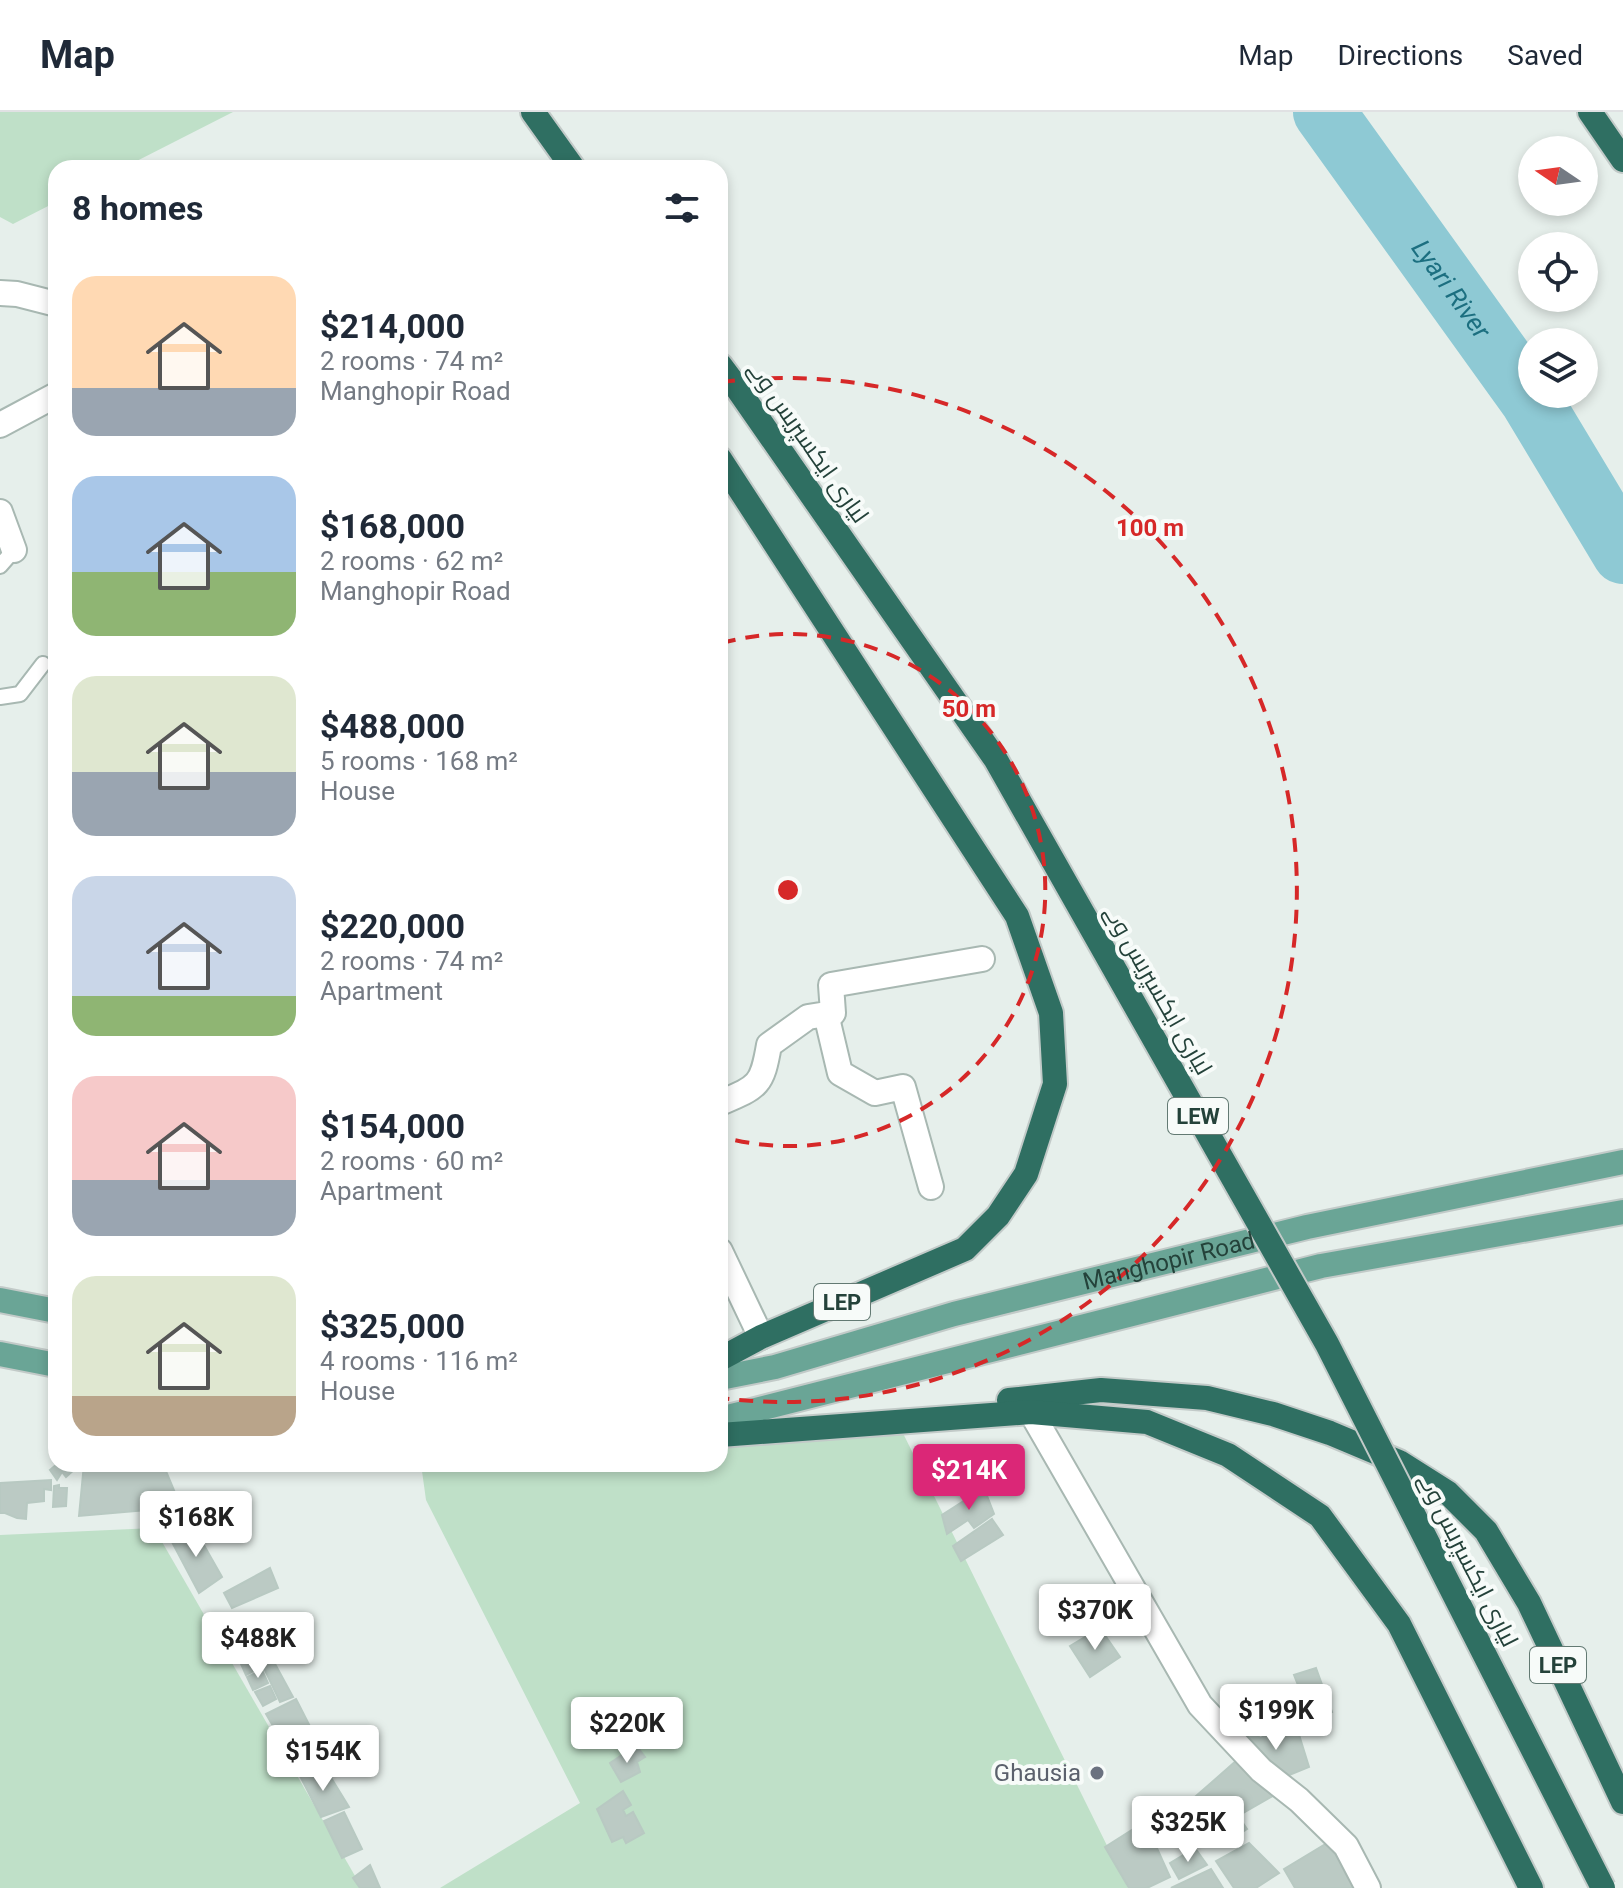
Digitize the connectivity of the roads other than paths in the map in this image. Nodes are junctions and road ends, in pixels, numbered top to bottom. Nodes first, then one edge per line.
1 (533, 112) edge
2 (1590, 112) edge
3 (567, 160) edge
4 (1623, 160) edge
5 (0, 293) edge
6 (48, 302) edge
7 (728, 376) edge
8 (48, 399) edge
9 (0, 425) edge
10 (728, 471) edge
11 (0, 512) edge
12 (7, 558) edge
13 (43, 664) dead end
14 (0, 697) edge
15 (982, 959) dead end
16 (826, 1014) junction
17 (728, 1100) edge
18 (1623, 1162) edge
19 (931, 1187) dead end
20 (1623, 1212) edge
21 (728, 1268) edge
22 (0, 1300) edge
23 (48, 1309) edge
24 (761, 1337) junction
25 (0, 1354) edge
26 (728, 1355) edge
27 (48, 1363) edge
28 (728, 1376) edge
29 (1031, 1412) junction
30 (728, 1417) edge
31 (837, 1426) junction
32 (728, 1434) edge
33 (1623, 1802) edge
34 (1368, 1888) edge
35 (1531, 1888) edge
36 (1603, 1888) edge

1 - 3 highway
2 - 4 highway
5 - 6 street
7 - 36 highway, لیاری ایکسپریس وے / LEW, bridge
8 - 9 street
10 - 24 highway, LEP
11 - 12 street
13 - 14 lane
15 - 16 street
16 - 17 street
16 - 19 street
18 - 28 main road, Manghopir Road
20 - 30 main road, Manghopir Road
21 - 24 street
22 - 23 main road
24 - 26 highway, LEP
25 - 27 main road
29 - 31 highway
29 - 34 street
29 - 35 highway
31 - 32 highway
31 - 33 highway, LEP

